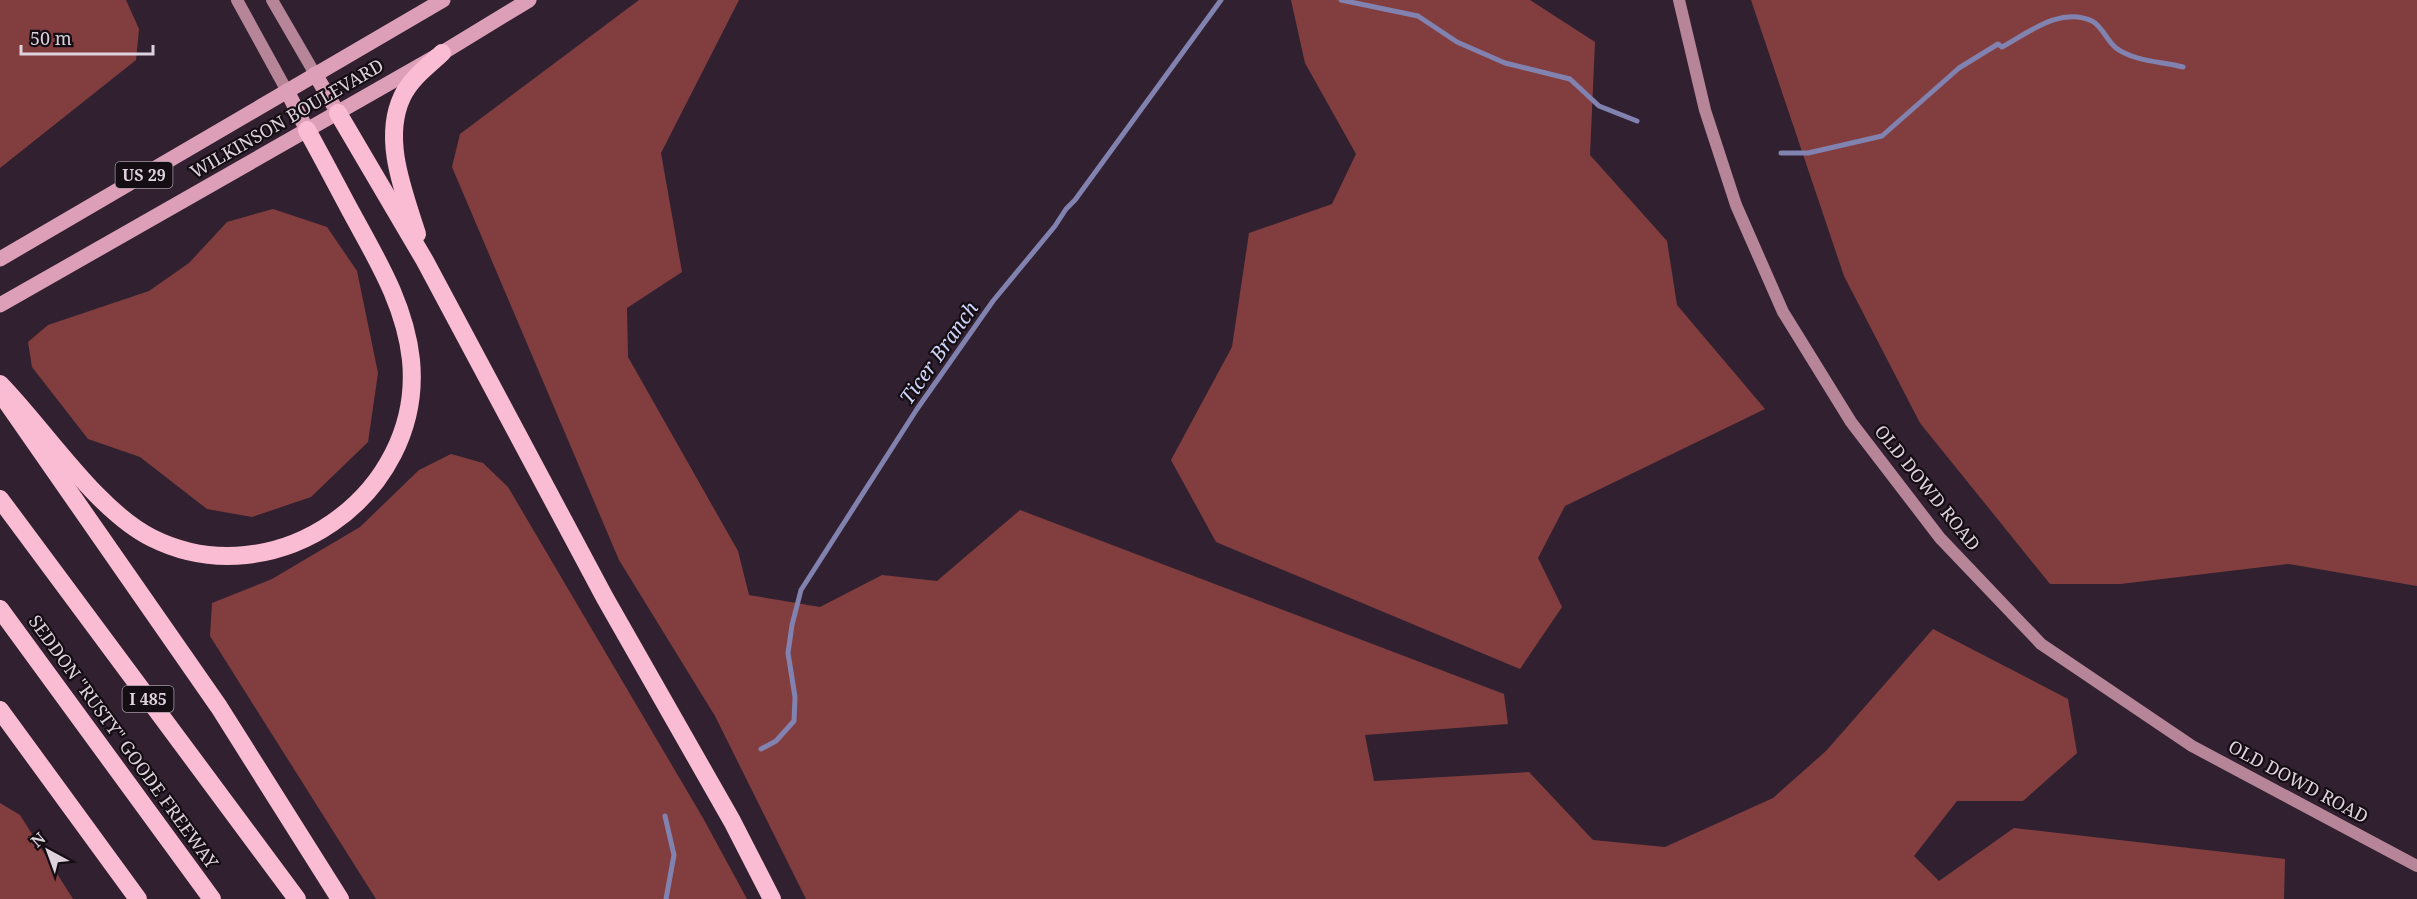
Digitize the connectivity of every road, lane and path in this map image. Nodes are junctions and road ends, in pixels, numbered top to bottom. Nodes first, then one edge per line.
1 (237, 0) edge
2 (272, 0) edge
3 (443, 0) edge
4 (529, 0) edge
5 (1679, 0) edge
6 (442, 53) junction
7 (315, 74) junction
8 (287, 91) junction
9 (338, 113) junction
10 (308, 130) junction
11 (0, 259) edge
12 (425, 261) junction
13 (0, 305) edge
14 (0, 384) edge
15 (0, 392) edge
16 (0, 499) edge
17 (0, 609) edge
18 (0, 710) edge
19 (2417, 866) edge
20 (138, 899) edge
21 (212, 899) edge
22 (297, 899) edge
23 (340, 899) edge
24 (772, 899) edge

1 - 8 street
2 - 7 street
3 - 7 main road, WILKINSON BOULEVARD / US 29
4 - 6 main road, WILKINSON BOULEVARD / US 29
5 - 19 street, OLD DOWD ROAD
6 - 9 main road, WILKINSON BOULEVARD / US 29
6 - 12 highway
7 - 8 main road, WILKINSON BOULEVARD / US 29
7 - 9 main road
8 - 10 main road
8 - 11 main road, WILKINSON BOULEVARD / US 29
9 - 10 main road, WILKINSON BOULEVARD / US 29
9 - 12 highway
10 - 13 main road, WILKINSON BOULEVARD / US 29
10 - 14 highway
12 - 24 highway
15 - 23 highway
16 - 22 highway, I 485
17 - 21 highway, SEDDON "RUSTY" GOODE FREEWAY
18 - 20 highway

